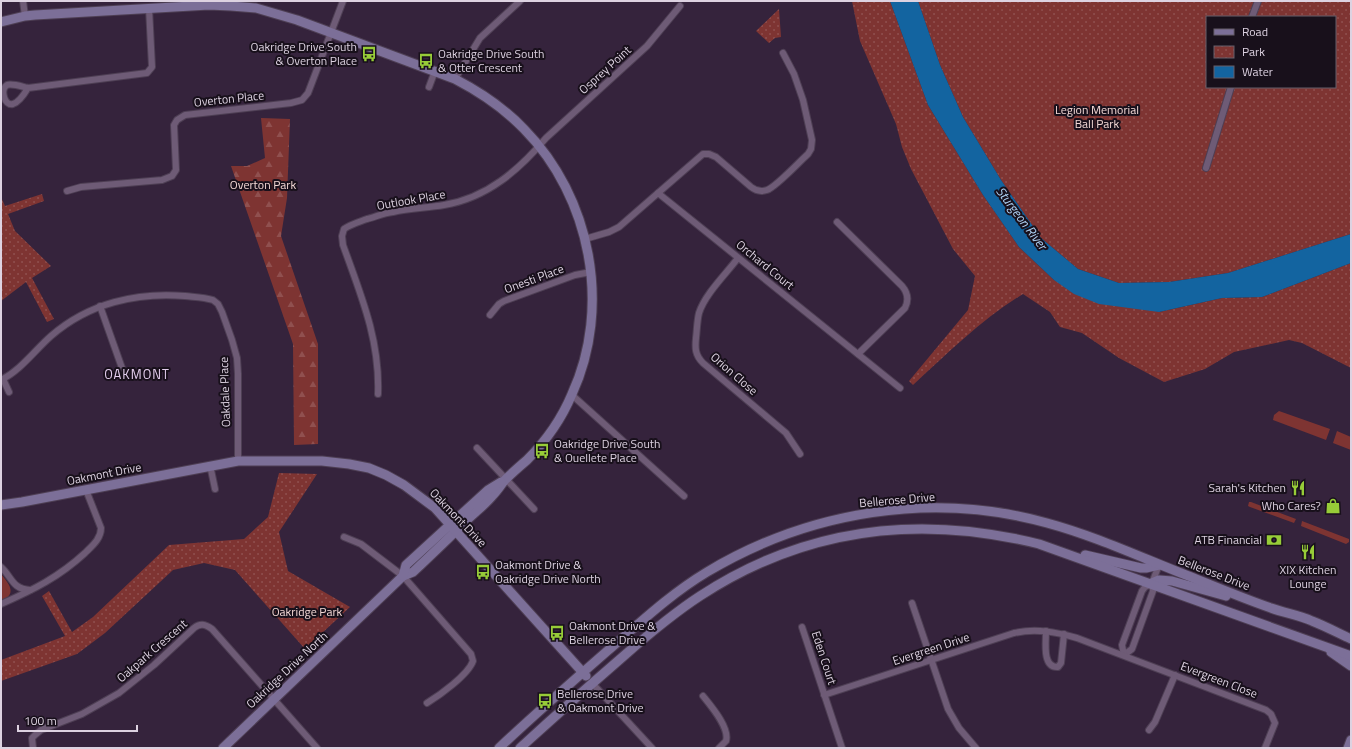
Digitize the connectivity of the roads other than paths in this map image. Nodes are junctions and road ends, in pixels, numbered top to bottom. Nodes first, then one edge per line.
1 (23, 1) edge
2 (343, 1) edge
3 (520, 1) edge
4 (1258, 1) edge
5 (219, 3) edge
6 (680, 6) dead end
7 (149, 8) junction
8 (25, 16) junction
9 (1252, 16) edge
10 (1, 22) edge
11 (331, 32) junction
12 (783, 53) dead end
13 (435, 71) junction
14 (454, 79) junction
15 (429, 87) dead end
16 (28, 88) dead end
17 (1231, 88) edge
18 (539, 146) junction
19 (1206, 168) dead end
20 (67, 191) dead end
21 (658, 193) junction
22 (837, 222) dead end
23 (585, 239) junction
24 (738, 258) junction
25 (591, 272) junction
26 (100, 306) junction
27 (490, 315) dead end
28 (858, 354) junction
29 (122, 368) dead end
30 (2, 379) edge
31 (900, 388) dead end
32 (9, 392) dead end
33 (378, 394) dead end
34 (572, 395) junction
35 (477, 448) dead end
36 (800, 454) dead end
37 (238, 461) junction
38 (210, 466) junction
39 (506, 479) junction
40 (215, 489) dead end
41 (86, 490) junction
42 (684, 496) dead end
43 (1, 505) edge
44 (534, 509) dead end
45 (453, 528) junction
46 (344, 537) dead end
47 (1039, 544) junction
48 (1160, 565) junction
49 (1, 567) edge
50 (403, 576) junction
51 (1152, 583) junction
52 (32, 590) junction
53 (912, 603) dead end
54 (1, 604) edge
55 (1272, 608) junction
56 (802, 627) dead end
57 (1046, 631) junction
58 (1064, 634) junction
59 (1351, 639) edge
60 (1320, 644) junction
61 (1124, 656) junction
62 (1351, 656) edge
63 (932, 660) junction
64 (1351, 666) edge
65 (583, 672) junction
66 (1175, 675) junction
67 (592, 683) junction
68 (824, 695) junction
69 (703, 696) dead end
70 (274, 699) junction
71 (427, 703) dead end
72 (1150, 730) dead end
73 (1351, 740) edge
74 (33, 748) edge
75 (223, 748) edge
76 (318, 748) edge
77 (498, 748) edge
78 (520, 748) edge
79 (652, 748) edge
80 (720, 748) edge
81 (842, 748) edge
82 (976, 748) edge
83 (1265, 748) edge
84 (1348, 748) edge

1 - 8 street
2 - 11 street
3 - 14 street
4 - 9 street
5 - 7 main road, Oakridge Drive North
5 - 11 main road, Oakridge Drive North
6 - 18 street, Osprey Point
7 - 8 main road, Oakridge Drive North
7 - 16 street
8 - 10 main road, Oakridge Drive North
11 - 13 main road, Oakridge Drive North
11 - 20 street, Overton Place
12 - 21 street
13 - 14 main road, Oakridge Drive North
13 - 15 street
14 - 18 main road, Oakridge Drive North
17 - 19 street
18 - 23 main road, Oakridge Drive North
18 - 33 street, Outlook Place
21 - 23 street
21 - 24 street, Orchard Court
22 - 28 street
23 - 25 main road, Oakridge Drive North
24 - 28 street, Orchard Court
24 - 36 street, Orion Close
25 - 27 street, Onesti Place
25 - 34 main road, Oakridge Drive North
26 - 29 street
26 - 30 street, Oakdale Place
26 - 37 street, Oakdale Place
28 - 31 street, Orchard Court
30 - 32 street, Oakdale Place
34 - 39 main road, Oakridge Drive North
34 - 42 street
35 - 39 street
37 - 38 main road, Oakmont Drive
37 - 45 main road, Oakmont Drive
38 - 40 street
38 - 41 main road, Oakmont Drive
39 - 44 street
39 - 45 main road, Oakridge Drive North
41 - 43 main road, Oakmont Drive
41 - 52 street
45 - 50 main road, Oakridge Drive North
45 - 65 main road, Oakmont Drive
46 - 50 street
47 - 48 main road
47 - 51 main road
47 - 67 main road
48 - 51 street
48 - 55 main road, Bellerose Drive
48 - 65 main road, Bellerose Drive
49 - 52 street
50 - 70 main road, Oakridge Drive North
50 - 71 street
51 - 55 main road
51 - 60 main road
51 - 61 street
51 - 61 street
52 - 54 street
53 - 63 street
55 - 59 main road, Bellerose Drive
56 - 68 street, Eden Court
57 - 58 street, Evergreen Drive
57 - 58 street
57 - 63 street, Evergreen Drive
58 - 61 street, Evergreen Drive
60 - 62 main road
60 - 64 main road
61 - 66 street, Evergreen Close
63 - 68 street, Evergreen Drive
63 - 82 street
65 - 67 main road, Oakmont Drive
65 - 77 main road, Bellerose Drive
66 - 72 street
66 - 83 street, Evergreen Close
67 - 78 main road
67 - 79 street
68 - 81 street, Eden Court
69 - 80 street
70 - 74 street, Oakpark Crescent
70 - 75 main road, Oakridge Drive North
70 - 76 street
73 - 84 main road

